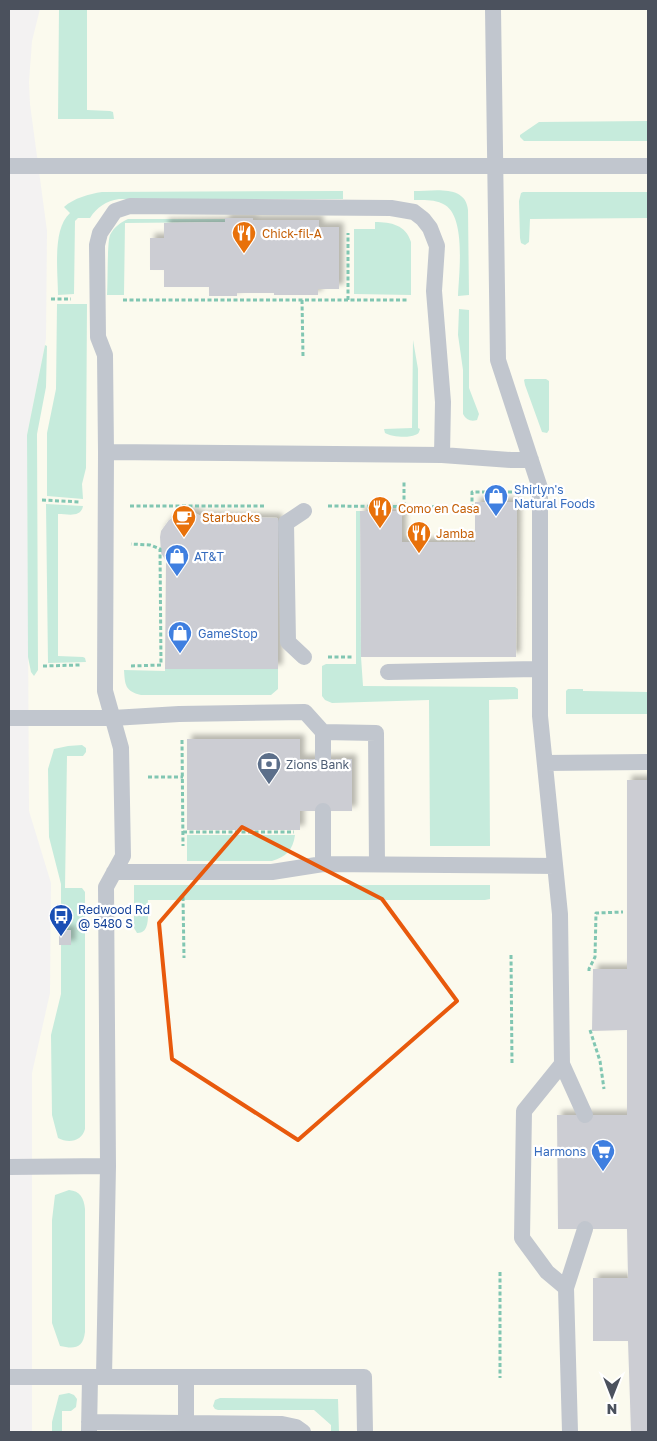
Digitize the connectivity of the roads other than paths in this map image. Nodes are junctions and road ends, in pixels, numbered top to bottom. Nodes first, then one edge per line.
1 (493, 9) edge
2 (495, 165) junction
3 (9, 166) edge
4 (648, 166) edge
5 (106, 452) junction
6 (442, 455) junction
7 (531, 460) junction
8 (304, 511) dead end
9 (304, 657) dead end
10 (539, 669) junction
11 (388, 672) dead end
12 (9, 718) edge
13 (113, 718) junction
14 (323, 732) junction
15 (323, 759) dead end
16 (648, 762) edge
17 (545, 763) junction
18 (323, 811) dead end
19 (323, 864) junction
20 (377, 864) junction
21 (555, 866) junction
22 (114, 872) junction
23 (562, 1064) junction
24 (585, 1115) dead end
25 (108, 1166) junction
26 (9, 1167) edge
27 (585, 1228) dead end
28 (566, 1288) junction
29 (9, 1377) edge
30 (97, 1377) junction
31 (186, 1377) junction
32 (90, 1427) edge
33 (185, 1428) edge
34 (303, 1432) edge
35 (365, 1432) edge
36 (570, 1432) edge

1 - 2 lane
2 - 3 lane
2 - 4 lane
2 - 7 lane
5 - 6 lane
5 - 6 lane
5 - 13 lane
6 - 7 lane
7 - 10 lane
8 - 9 lane
10 - 11 lane
10 - 17 lane
12 - 13 lane
13 - 14 lane
13 - 22 lane
14 - 15 lane
14 - 20 lane
16 - 17 lane
17 - 21 lane
18 - 19 lane
19 - 20 lane
19 - 22 lane
20 - 21 lane
21 - 23 lane
22 - 25 lane
23 - 24 lane
23 - 28 lane
25 - 26 lane
25 - 30 lane
27 - 28 lane
28 - 36 lane
29 - 30 lane
30 - 31 lane
30 - 32 lane
31 - 33 lane
31 - 35 lane
32 - 33 lane
33 - 34 lane

